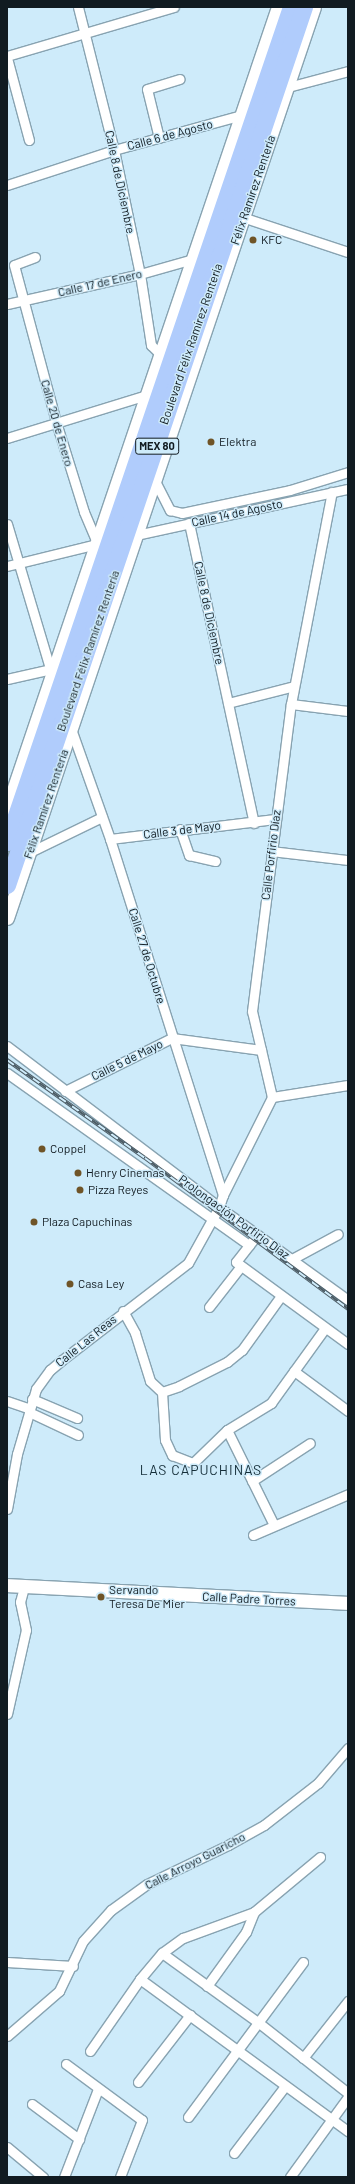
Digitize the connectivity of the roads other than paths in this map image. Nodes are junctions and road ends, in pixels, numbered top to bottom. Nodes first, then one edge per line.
1 (78, 7) edge
2 (174, 7) edge
3 (278, 7) edge
4 (291, 7) edge
5 (304, 7) edge
6 (314, 7) edge
7 (86, 32) junction
8 (7, 57) edge
9 (348, 71) edge
10 (180, 79) dead end
11 (288, 86) junction
12 (242, 115) junction
13 (159, 138) junction
14 (29, 140) dead end
15 (114, 150) junction
16 (7, 185) edge
17 (228, 209) junction
18 (348, 252) edge
19 (35, 257) dead end
20 (193, 259) junction
21 (140, 274) junction
22 (22, 300) junction
23 (7, 304) edge
24 (160, 355) junction
25 (147, 394) junction
26 (56, 422) junction
27 (7, 438) edge
28 (348, 472) edge
29 (155, 481) junction
30 (348, 489) edge
31 (290, 490) junction
32 (332, 492) junction
33 (291, 501) junction
34 (189, 523) junction
35 (7, 524) edge
36 (132, 535) junction
37 (97, 544) junction
38 (19, 564) junction
39 (7, 566) edge
40 (68, 671) junction
41 (7, 679) edge
42 (294, 686) junction
43 (228, 703) junction
44 (291, 704) junction
45 (348, 711) edge
46 (68, 724) junction
47 (7, 808) edge
48 (102, 817) junction
49 (275, 819) junction
50 (254, 823) junction
51 (180, 829) junction
52 (110, 839) junction
53 (7, 842) edge
54 (271, 851) junction
55 (30, 852) junction
56 (348, 860) edge
57 (215, 861) dead end
58 (7, 885) edge
59 (7, 918) edge
60 (172, 1038) junction
61 (7, 1046) edge
62 (261, 1050) junction
63 (7, 1073) edge
64 (348, 1086) edge
65 (65, 1091) junction
66 (272, 1097) junction
67 (223, 1195) junction
68 (219, 1207) junction
69 (212, 1219) junction
70 (258, 1234) junction
71 (338, 1234) dead end
72 (249, 1245) junction
73 (292, 1259) junction
74 (238, 1264) junction
75 (281, 1296) junction
76 (348, 1300) edge
77 (209, 1307) dead end
78 (123, 1311) junction
79 (325, 1328) junction
80 (348, 1344) edge
81 (294, 1371) junction
82 (162, 1392) junction
83 (32, 1399) junction
84 (7, 1401) edge
85 (29, 1411) junction
86 (348, 1411) edge
87 (77, 1418) dead end
88 (227, 1430) junction
89 (78, 1435) dead end
90 (310, 1443) dead end
91 (252, 1481) junction
92 (348, 1494) edge
93 (7, 1509) edge
94 (274, 1525) junction
95 (253, 1535) dead end
96 (7, 1585) edge
97 (24, 1587) junction
98 (348, 1603) edge
99 (7, 1714) edge
100 (348, 1748) edge
101 (320, 1857) dead end
102 (254, 1912) junction
103 (162, 1953) junction
104 (7, 1962) edge
105 (303, 1962) dead end
106 (73, 1966) junction
107 (140, 1979) junction
108 (206, 1986) junction
109 (348, 2001) edge
110 (190, 2016) junction
111 (259, 2023) junction
112 (7, 2036) edge
113 (238, 2050) junction
114 (90, 2051) dead end
115 (303, 2058) junction
116 (66, 2064) dead end
117 (138, 2082) dead end
118 (285, 2086) junction
119 (98, 2089) junction
120 (348, 2093) edge
121 (348, 2097) edge
122 (32, 2104) dead end
123 (188, 2117) dead end
124 (332, 2119) junction
125 (348, 2131) edge
126 (79, 2139) junction
127 (7, 2147) edge
128 (234, 2153) dead end
129 (43, 2177) edge
130 (64, 2177) edge
131 (120, 2177) edge
132 (290, 2177) edge

1 - 7 street, Calle 8 de Diciembre
2 - 7 street
3 - 12 main road, Félix Ramírez Rentería
4 - 17 highway, Boulevard Félix Ramírez Rentería / MEX 80
5 - 17 highway, Boulevard Félix Ramírez Rentería / MEX 80
6 - 11 main road, Félix Ramírez Rentería
7 - 8 street
7 - 15 street, Calle 8 de Diciembre
8 - 14 street
9 - 11 street
10 - 13 street
11 - 17 main road, Félix Ramírez Rentería
12 - 13 street, Calle 6 de Agosto
12 - 17 main road, Félix Ramírez Rentería
13 - 15 street, Calle 6 de Agosto
15 - 16 street, Calle 6 de Agosto
15 - 21 street, Calle 8 de Diciembre
17 - 18 street
17 - 20 main road, Félix Ramírez Rentería
17 - 29 main road, Félix Ramírez Rentería
17 - 36 highway, Boulevard Félix Ramírez Rentería / MEX 80
17 - 40 highway, Boulevard Félix Ramírez Rentería / MEX 80
19 - 22 street, Calle 20 de Enero
20 - 21 street, Calle 17 de Enero
20 - 24 main road, Félix Ramírez Rentería
21 - 22 street, Calle 17 de Enero
21 - 24 street, Calle 8 de Diciembre
22 - 23 street, Calle 17 de Enero
22 - 26 street, Calle 20 de Enero
24 - 25 main road, Félix Ramírez Rentería
25 - 26 street
25 - 37 main road, Félix Ramírez Rentería
26 - 27 street
26 - 37 street, Calle 20 de Enero
28 - 31 street
29 - 31 street
29 - 36 main road, Félix Ramírez Rentería
30 - 32 street, Calle 14 de Agosto
31 - 33 street
32 - 33 street, Calle 14 de Agosto
32 - 42 street, Calle Porfirio Díaz
33 - 34 street, Calle 14 de Agosto
34 - 36 street, Calle 14 de Agosto
34 - 43 street, Calle 8 de Diciembre
35 - 38 street
36 - 40 highway, Boulevard Félix Ramírez Rentería / MEX 80
37 - 38 street
37 - 40 main road, Félix Ramírez Rentería
38 - 39 street
38 - 40 street
40 - 41 street
40 - 46 highway, Boulevard Félix Ramírez Rentería / MEX 80
40 - 47 main road, Félix Ramírez Rentería
40 - 53 highway, Boulevard Félix Ramírez Rentería / MEX 80
42 - 43 street
42 - 44 street, Calle Porfirio Díaz
43 - 50 street, Calle 8 de Diciembre
44 - 45 street
44 - 49 street, Calle Porfirio Díaz
46 - 48 street, Calle 27 de Octubre
46 - 55 main road, Félix Ramírez Rentería
46 - 58 highway, Boulevard Félix Ramírez Rentería / MEX 80
48 - 52 street, Calle 27 de Octubre
48 - 55 street
49 - 50 street
49 - 54 street, Calle Porfirio Díaz
50 - 51 street, Calle 3 de Mayo
51 - 52 street, Calle 3 de Mayo
51 - 57 street
52 - 60 street, Calle 27 de Octubre
54 - 56 street
54 - 62 street, Calle Porfirio Díaz
55 - 59 main road, Félix Ramírez Rentería
60 - 62 street, Calle 5 de Mayo
60 - 65 street, Calle 5 de Mayo
60 - 67 street, Calle 27 de Octubre
61 - 65 street, Prolongación Porfirio Díaz
62 - 66 street, Calle Porfirio Díaz
63 - 69 street, Prolongación Porfirio Díaz
64 - 66 street
65 - 68 street, Prolongación Porfirio Díaz
66 - 67 street
67 - 68 street
68 - 69 street, Calle Las Reas
68 - 70 street, Prolongación Porfirio Díaz
69 - 72 street, Prolongación Porfirio Díaz
69 - 78 street, Calle Las Reas
70 - 72 street
70 - 73 street, Prolongación Porfirio Díaz
71 - 73 street
72 - 74 street
73 - 76 street, Prolongación Porfirio Díaz
74 - 75 street
74 - 77 street
75 - 79 street
75 - 82 street
78 - 82 street
78 - 83 street, Calle Las Reas
79 - 80 street
79 - 81 street
81 - 86 street
81 - 88 street
82 - 88 street
83 - 85 street, Calle Las Reas
83 - 87 street
84 - 85 street
85 - 89 street
85 - 93 street, Calle Las Reas
88 - 91 street
90 - 91 street
91 - 94 street
92 - 94 street
94 - 95 street
96 - 97 main road, Calle Padre Torres
97 - 98 main road, Calle Padre Torres
97 - 99 street
100 - 106 street, Calle Arroyo Guaricho
101 - 102 street
102 - 103 street
102 - 108 street
103 - 107 street
103 - 108 street
104 - 106 street
105 - 111 street
106 - 112 street, Calle Arroyo Guaricho
107 - 110 street
107 - 114 street
108 - 111 street
109 - 115 street
110 - 113 street
110 - 117 street
111 - 113 street
111 - 115 street
113 - 118 street
113 - 123 street
115 - 120 street
116 - 119 street
118 - 124 street
118 - 128 street
119 - 126 street
119 - 131 street
121 - 124 street
122 - 126 street
124 - 125 street
124 - 132 street
126 - 130 street
127 - 129 street

